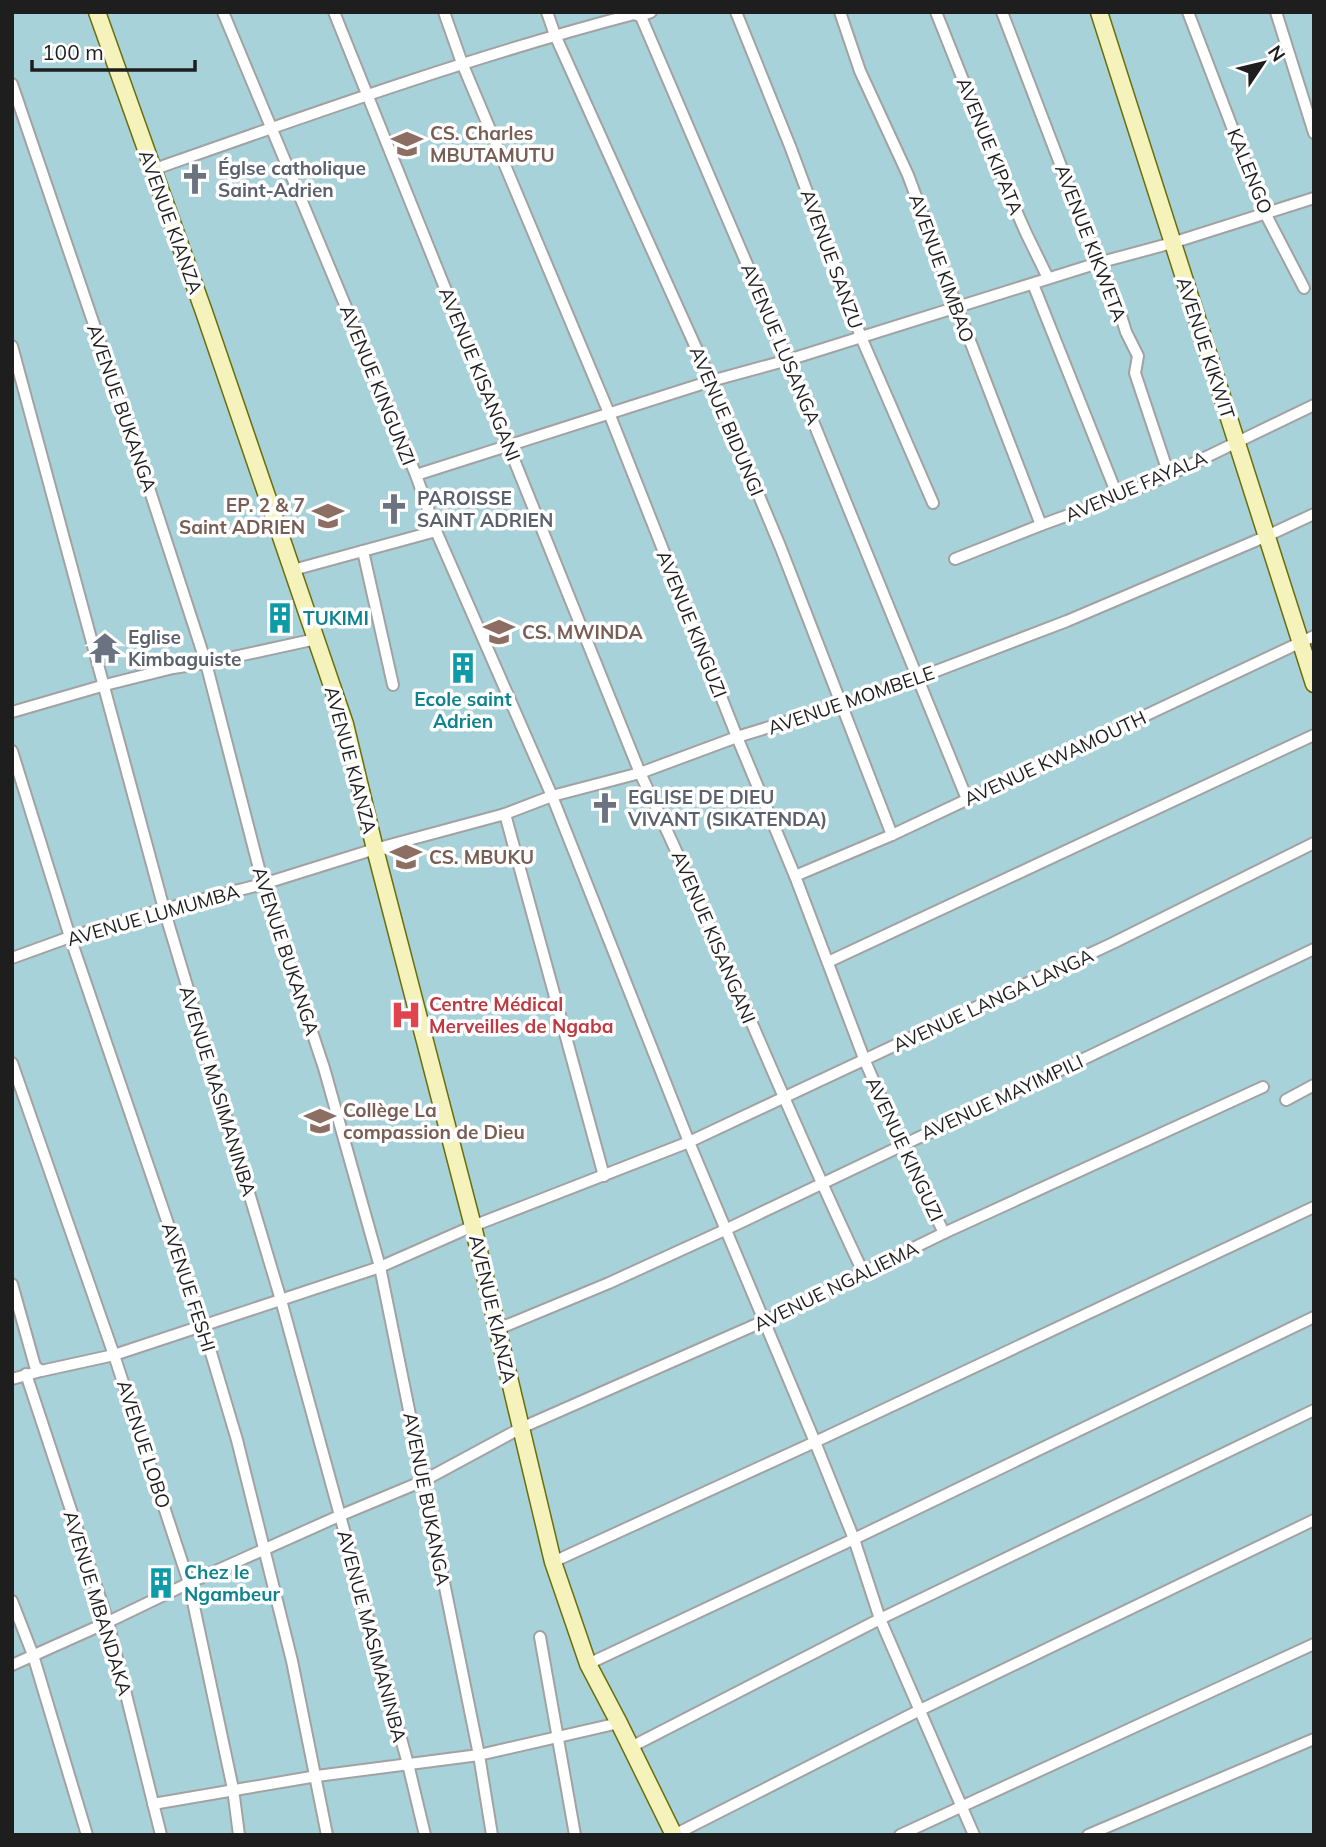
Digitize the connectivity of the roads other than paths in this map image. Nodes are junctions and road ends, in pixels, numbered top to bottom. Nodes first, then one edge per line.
1 (97, 12) edge
2 (223, 12) edge
3 (334, 12) edge
4 (444, 12) edge
5 (547, 12) edge
6 (736, 12) edge
7 (840, 12) edge
8 (936, 12) edge
9 (1002, 12) edge
10 (1099, 12) edge
11 (1188, 12) edge
12 (1276, 12) edge
13 (643, 14) edge
14 (555, 35) junction
15 (462, 64) junction
16 (12, 84) edge
17 (368, 94) junction
18 (272, 128) junction
19 (1314, 133) edge
20 (152, 170) junction
21 (1314, 198) edge
22 (1265, 213) junction
23 (1172, 243) junction
24 (1098, 263) junction
25 (1048, 278) junction
26 (1033, 284) junction
27 (1304, 288) dead end
28 (957, 307) junction
29 (861, 337) junction
30 (12, 346) edge
31 (789, 360) junction
32 (711, 381) junction
33 (1314, 405) edge
34 (609, 413) junction
35 (1236, 443) junction
36 (508, 445) junction
37 (416, 475) junction
38 (1169, 475) junction
39 (1118, 497) junction
40 (933, 503) dead end
41 (1314, 514) edge
42 (1041, 525) junction
43 (436, 531) junction
44 (1267, 536) junction
45 (363, 551) junction
46 (955, 559) dead end
47 (293, 570) junction
48 (316, 639) junction
49 (1307, 640) edge
50 (206, 663) junction
51 (918, 678) junction
52 (1314, 684) edge
53 (105, 685) junction
54 (393, 685) dead end
55 (841, 705) junction
56 (12, 712) edge
57 (1314, 735) edge
58 (737, 737) junction
59 (12, 751) edge
60 (640, 773) junction
61 (552, 796) junction
62 (967, 799) junction
63 (505, 814) junction
64 (892, 835) junction
65 (1314, 843) edge
66 (375, 849) junction
67 (795, 876) junction
68 (262, 884) junction
69 (164, 909) junction
70 (70, 937) junction
71 (1314, 949) edge
72 (12, 958) edge
73 (828, 962) junction
74 (865, 1061) junction
75 (12, 1063) edge
76 (1314, 1085) edge
77 (1263, 1087) dead end
78 (784, 1098) junction
79 (1286, 1100) dead end
80 (689, 1142) junction
81 (901, 1144) junction
82 (604, 1176) junction
83 (821, 1184) junction
84 (1314, 1208) edge
85 (473, 1226) junction
86 (727, 1229) junction
87 (944, 1233) junction
88 (380, 1267) junction
89 (864, 1274) junction
90 (12, 1284) edge
91 (281, 1300) junction
92 (1314, 1317) edge
93 (764, 1321) junction
94 (203, 1326) junction
95 (498, 1329) junction
96 (114, 1355) junction
97 (41, 1371) junction
98 (26, 1374) junction
99 (12, 1379) edge
100 (1314, 1410) edge
101 (521, 1427) junction
102 (815, 1442) junction
103 (423, 1481) junction
104 (339, 1516) junction
105 (1314, 1520) edge
106 (854, 1539) junction
107 (265, 1549) junction
108 (553, 1562) junction
109 (189, 1583) junction
110 (12, 1601) edge
111 (880, 1619) junction
112 (108, 1622) junction
113 (540, 1637) dead end
114 (1314, 1644) edge
115 (33, 1656) junction
116 (588, 1664) junction
117 (12, 1665) edge
118 (920, 1710) junction
119 (619, 1723) junction
120 (558, 1737) junction
121 (1314, 1739) edge
122 (631, 1747) junction
123 (479, 1755) junction
124 (408, 1764) junction
125 (317, 1776) junction
126 (233, 1789) junction
127 (153, 1804) junction
128 (962, 1807) junction
129 (87, 1835) edge
130 (161, 1835) edge
131 (239, 1835) edge
132 (327, 1835) edge
133 (425, 1835) edge
134 (492, 1835) edge
135 (575, 1835) edge
136 (674, 1835) edge
137 (900, 1835) edge
138 (974, 1835) edge
139 (1088, 1835) edge

1 - 20 street, AVENUE KIANZA
2 - 18 street, AVENUE KINGUNZI
3 - 17 street, AVENUE KISANGANI
4 - 15 street, AVENUE KINGUZI
5 - 14 street, AVENUE BIDUNGI
6 - 29 street, AVENUE SANZU
7 - 28 street, AVENUE KIMBAO
8 - 25 street, AVENUE KIPATA
9 - 24 street, AVENUE KIKWETA
10 - 23 street, AVENUE KIKWIT
11 - 22 street, KALENGO
12 - 19 street
13 - 14 street
13 - 31 street, AVENUE LUSANGA
14 - 15 street
14 - 32 street, AVENUE BIDUNGI
15 - 17 street
15 - 34 street, AVENUE KINGUZI
16 - 50 street, AVENUE BUKANGA
17 - 18 street
17 - 36 street, AVENUE KISANGANI
18 - 20 street
18 - 37 street, AVENUE KINGUNZI
20 - 47 street, AVENUE KIANZA
21 - 22 street
22 - 23 street
22 - 27 street, KALENGO
23 - 24 street
23 - 35 street, AVENUE KIKWIT
24 - 25 street
24 - 38 street, AVENUE KIKWETA
25 - 26 street
26 - 28 street
26 - 39 street
28 - 29 street
28 - 42 street, AVENUE KIMBAO
29 - 31 street
29 - 40 street, AVENUE SANZU
30 - 53 street, AVENUE MASIMANINBA
31 - 32 street
31 - 51 street, AVENUE LUSANGA
32 - 34 street
32 - 55 street, AVENUE BIDUNGI
33 - 35 street, AVENUE FAYALA
34 - 36 street
34 - 58 street, AVENUE KINGUZI
35 - 38 street, AVENUE FAYALA
35 - 44 street, AVENUE KIKWIT
36 - 37 street
36 - 60 street, AVENUE KISANGANI
37 - 43 street, AVENUE KINGUNZI
38 - 39 street, AVENUE FAYALA
39 - 42 street, AVENUE FAYALA
41 - 44 street, AVENUE MOMBELE
42 - 46 street, AVENUE FAYALA
43 - 45 street
43 - 61 street, AVENUE KINGUNZI
44 - 49 street, AVENUE KIKWIT
44 - 51 street, AVENUE MOMBELE
45 - 47 street
45 - 54 street
47 - 48 street, AVENUE KIANZA
48 - 50 street
48 - 66 street, AVENUE KIANZA
49 - 52 street, AVENUE KIKWIT
49 - 62 street, AVENUE KWAMOUTH
50 - 53 street
50 - 68 street, AVENUE BUKANGA
51 - 55 street, AVENUE MOMBELE
51 - 62 street, AVENUE LUSANGA
53 - 56 street
53 - 69 street, AVENUE MASIMANINBA
55 - 58 street, AVENUE MOMBELE
55 - 64 street, AVENUE BIDUNGI
57 - 73 street
58 - 60 street, AVENUE MOMBELE
58 - 67 street, AVENUE KINGUZI
59 - 70 street, AVENUE FESHI
60 - 61 street, AVENUE MOMBELE
60 - 78 street, AVENUE KISANGANI
61 - 63 street, AVENUE MOMBELE
61 - 80 street, AVENUE KINGUNZI
62 - 64 street, AVENUE KWAMOUTH
63 - 66 street, AVENUE MOMBELE
63 - 82 street
64 - 67 street, AVENUE KWAMOUTH
65 - 74 street, AVENUE LANGA LANGA
66 - 68 street, AVENUE LUMUMBA
66 - 85 street, AVENUE KIANZA
67 - 73 street, AVENUE KINGUZI
68 - 69 street, AVENUE LUMUMBA
68 - 88 street, AVENUE BUKANGA
69 - 70 street, AVENUE LUMUMBA
69 - 91 street, AVENUE MASIMANINBA
70 - 72 street, AVENUE LUMUMBA
70 - 94 street, AVENUE FESHI
71 - 81 street, AVENUE MAYIMPILI
73 - 74 street, AVENUE KINGUZI
74 - 78 street, AVENUE LANGA LANGA
74 - 81 street, AVENUE KINGUZI
75 - 96 street, AVENUE LOBO
76 - 79 street
77 - 87 street, AVENUE NGALIEMA
78 - 80 street, AVENUE LANGA LANGA
78 - 83 street, AVENUE KISANGANI
80 - 82 street, AVENUE LANGA LANGA
80 - 86 street, AVENUE KINGUNZI
81 - 83 street, AVENUE MAYIMPILI
81 - 87 street, AVENUE KINGUZI
82 - 85 street, AVENUE LANGA LANGA
83 - 86 street, AVENUE MAYIMPILI
83 - 89 street, AVENUE KISANGANI
84 - 102 street
85 - 88 street, AVENUE LANGA LANGA
85 - 95 street, AVENUE KIANZA
86 - 93 street, AVENUE KINGUNZI
86 - 95 street, AVENUE MAYIMPILI
87 - 89 street, AVENUE NGALIEMA
88 - 91 street, AVENUE LANGA LANGA
88 - 103 street, AVENUE BUKANGA
89 - 93 street, AVENUE NGALIEMA
90 - 97 street
91 - 94 street, AVENUE LANGA LANGA
91 - 104 street, AVENUE MASIMANINBA
92 - 106 street
93 - 101 street, AVENUE NGALIEMA
93 - 102 street, AVENUE KINGUNZI
94 - 96 street, AVENUE LANGA LANGA
94 - 107 street, AVENUE FESHI
95 - 101 street, AVENUE KIANZA
96 - 97 street, AVENUE LANGA LANGA
96 - 109 street, AVENUE LOBO
97 - 98 street, AVENUE LANGA LANGA
98 - 99 street, AVENUE LANGA LANGA
98 - 112 street, AVENUE MBANDAKA
100 - 111 street
101 - 103 street, AVENUE NGALIEMA
101 - 108 street, AVENUE KIANZA
102 - 106 street, AVENUE KINGUNZI
102 - 108 street
103 - 104 street, AVENUE NGALIEMA
103 - 123 street, AVENUE BUKANGA
104 - 107 street, AVENUE NGALIEMA
104 - 124 street, AVENUE MASIMANINBA
105 - 118 street
106 - 111 street, AVENUE KINGUNZI
106 - 116 street
107 - 109 street, AVENUE NGALIEMA
107 - 125 street, AVENUE FESHI
108 - 116 street, AVENUE KIANZA
109 - 112 street, AVENUE NGALIEMA
109 - 126 street, AVENUE LOBO
110 - 115 street
111 - 118 street, AVENUE KINGUNZI
111 - 122 street
112 - 115 street, AVENUE NGALIEMA
112 - 127 street, AVENUE MBANDAKA
113 - 120 street
114 - 128 street
115 - 117 street, AVENUE NGALIEMA
115 - 129 street
116 - 119 street, AVENUE KIANZA
118 - 128 street, AVENUE KINGUNZI
118 - 136 street
119 - 120 street
119 - 122 street, AVENUE KIANZA
120 - 123 street
120 - 135 street
121 - 139 street
122 - 136 street, AVENUE KIANZA
123 - 124 street
123 - 134 street, AVENUE BUKANGA
124 - 125 street
124 - 133 street, AVENUE MASIMANINBA
125 - 126 street
125 - 132 street, AVENUE FESHI
126 - 127 street
126 - 131 street, AVENUE LOBO
127 - 130 street, AVENUE MBANDAKA
128 - 137 street
128 - 138 street, AVENUE KINGUNZI

